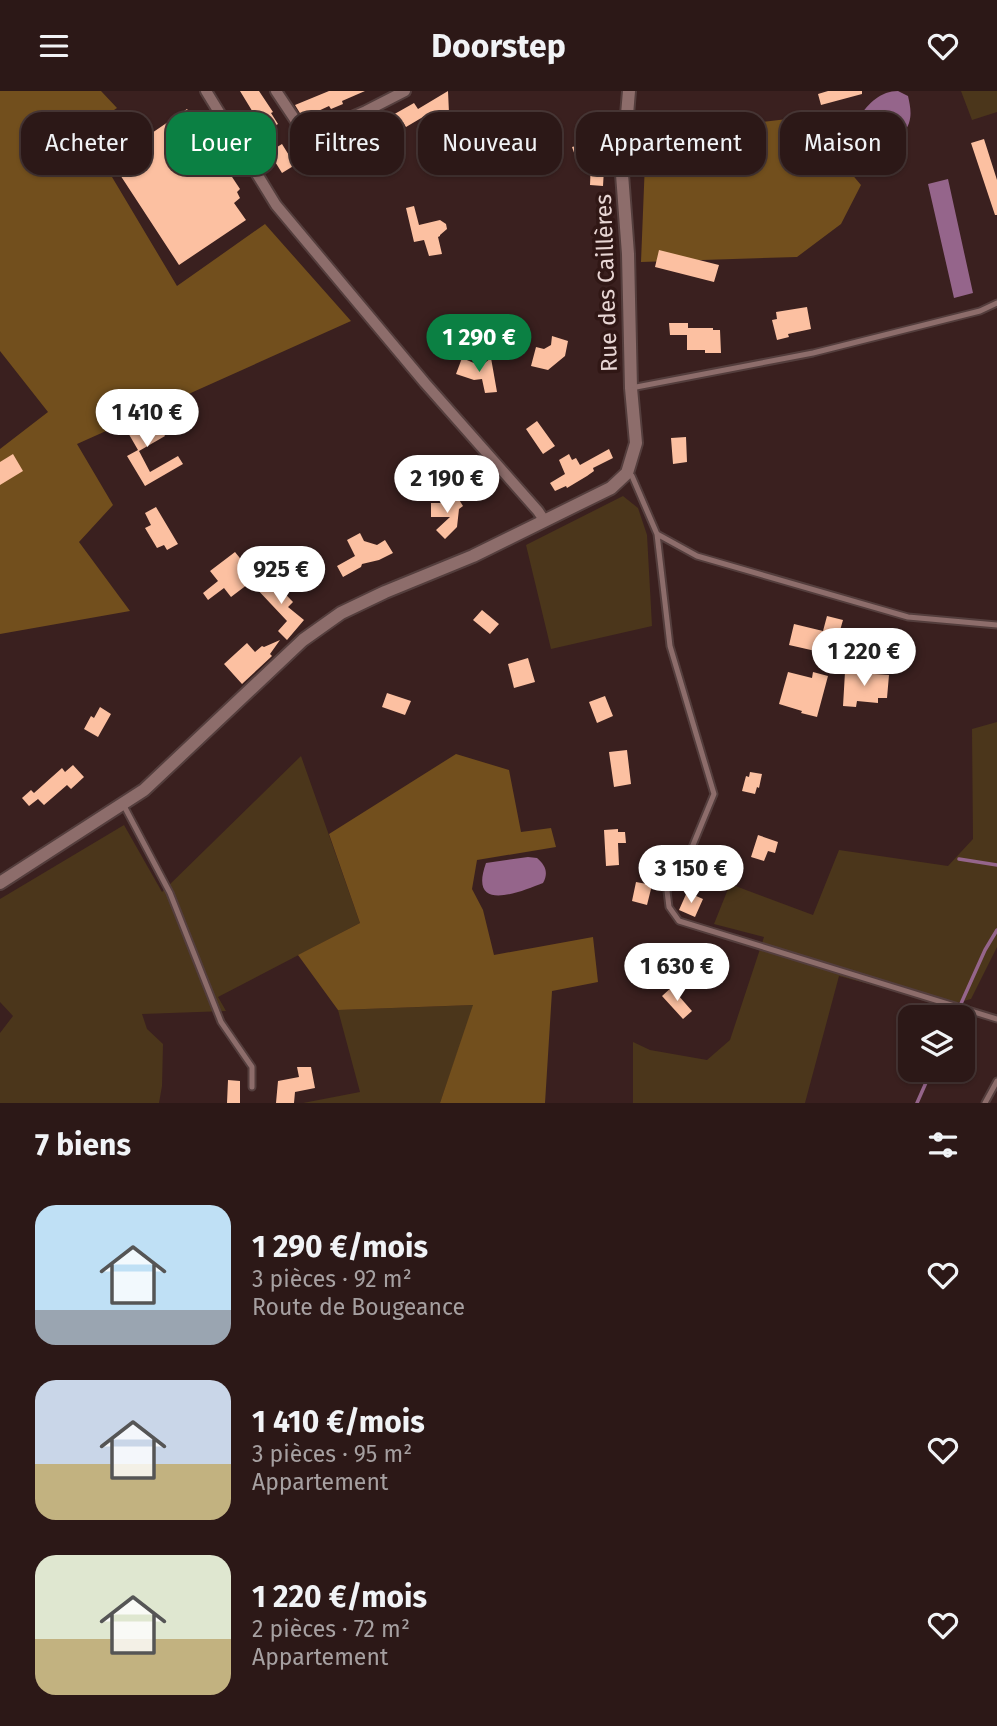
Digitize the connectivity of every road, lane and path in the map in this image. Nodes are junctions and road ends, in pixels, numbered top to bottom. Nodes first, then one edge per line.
1 (206, 91) edge
2 (276, 91) edge
3 (405, 91) edge
4 (629, 91) edge
5 (997, 303) edge
6 (631, 388) junction
7 (627, 473) junction
8 (544, 520) junction
9 (657, 534) junction
10 (997, 625) edge
11 (123, 804) junction
12 (0, 883) edge
13 (997, 1019) edge
14 (997, 1081) edge
15 (252, 1087) dead end
16 (985, 1103) edge

1 - 8 street
2 - 3 street
4 - 6 street, Rue des Caillères
5 - 6 lane
6 - 7 street, Rue des Caillères
7 - 8 street
7 - 9 lane
8 - 11 street
9 - 10 lane
9 - 13 lane
11 - 12 street
11 - 15 lane
14 - 16 lane

